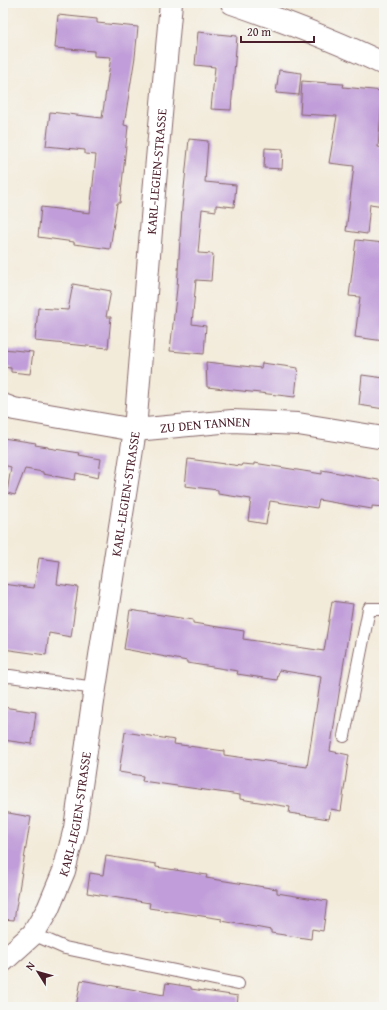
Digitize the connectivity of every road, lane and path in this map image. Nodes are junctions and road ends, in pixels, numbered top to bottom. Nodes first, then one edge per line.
1 (171, 3) edge
2 (232, 3) edge
3 (384, 64) edge
4 (3, 405) edge
5 (135, 430) junction
6 (384, 438) edge
7 (384, 609) edge
8 (3, 677) edge
9 (95, 688) junction
10 (344, 736) dead end
11 (33, 934) junction
12 (3, 961) edge
13 (238, 984) dead end

1 - 5 street, KARL-LEGIEN-STRASSE
2 - 3 street
4 - 5 street, ZU DEN TANNEN
5 - 6 street, ZU DEN TANNEN
5 - 9 street, KARL-LEGIEN-STRASSE
7 - 10 lane
8 - 9 lane
9 - 11 street, KARL-LEGIEN-STRASSE
11 - 12 street, KARL-LEGIEN-STRASSE
11 - 13 lane

